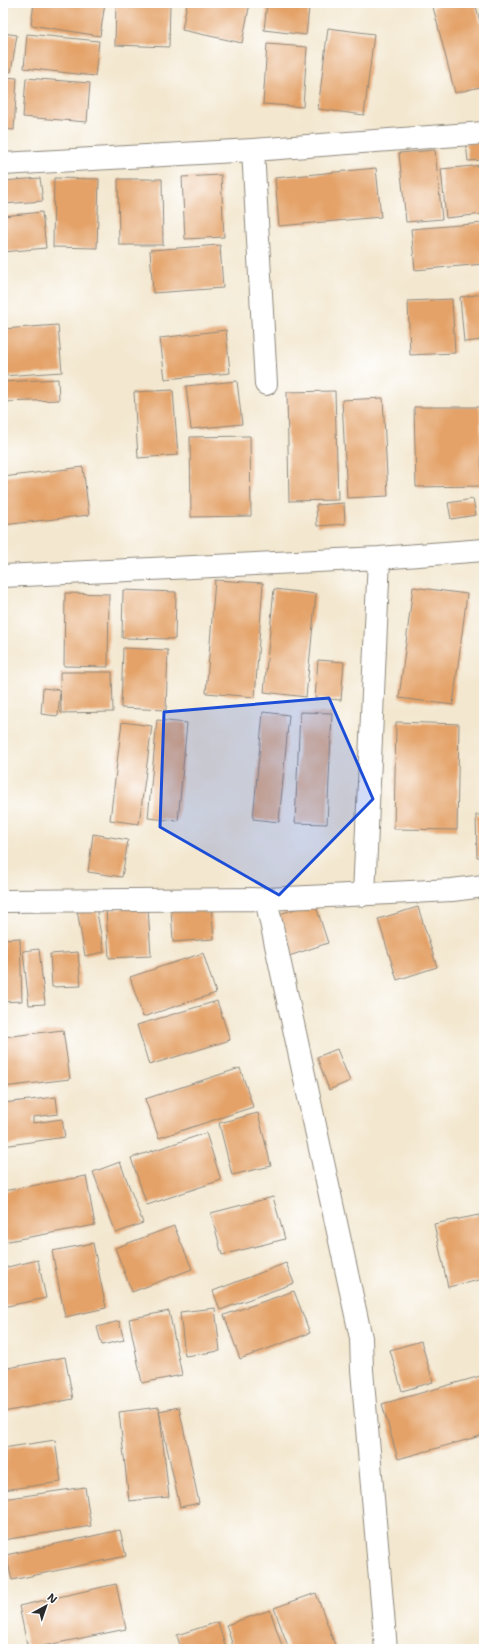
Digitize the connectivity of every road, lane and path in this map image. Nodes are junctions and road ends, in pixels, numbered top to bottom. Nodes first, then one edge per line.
1 (484, 133) edge
2 (252, 150) junction
3 (3, 164) edge
4 (266, 384) dead end
5 (484, 550) edge
6 (379, 558) junction
7 (3, 576) edge
8 (484, 886) edge
9 (364, 895) junction
10 (266, 899) junction
11 (3, 901) edge
12 (386, 1649) edge

1 - 2 street
2 - 3 street
2 - 4 street
5 - 6 street
6 - 7 street
6 - 9 street
8 - 9 street
9 - 10 street
10 - 11 street
10 - 12 street

